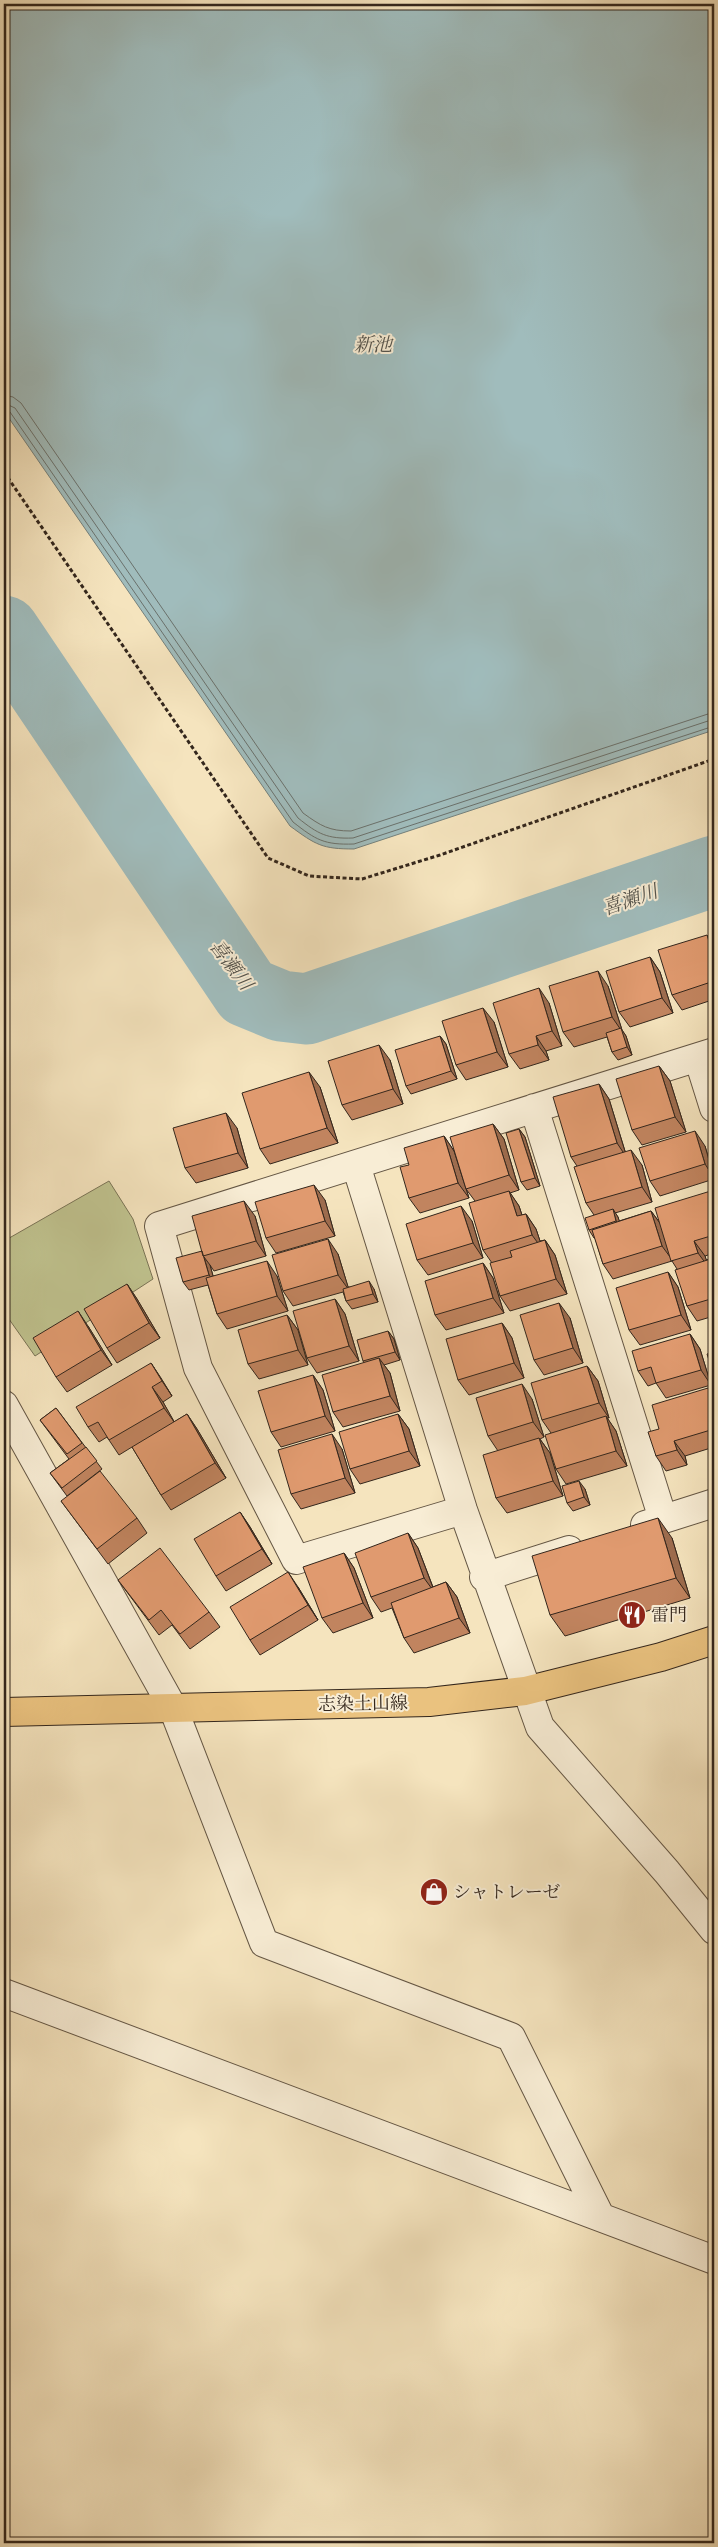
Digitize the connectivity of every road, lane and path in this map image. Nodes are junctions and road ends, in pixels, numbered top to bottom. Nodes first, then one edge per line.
1 (4, 472) edge
2 (714, 759) edge
3 (706, 1054) edge
4 (534, 1108) junction
5 (714, 1108) edge
6 (356, 1164) junction
7 (4, 1405) edge
8 (714, 1503) edge
9 (463, 1510) junction
10 (663, 1519) junction
11 (626, 1531) edge
12 (588, 1544) edge
13 (484, 1577) junction
14 (714, 1640) edge
15 (525, 1691) junction
16 (173, 1708) junction
17 (4, 1712) edge
18 (714, 1930) edge
19 (4, 1993) edge
20 (600, 2216) junction
21 (714, 2260) edge

1 - 2 path
3 - 4 street
3 - 5 street
4 - 6 street
4 - 10 street
6 - 9 street
6 - 9 street
7 - 16 street
8 - 10 street
9 - 13 street
10 - 11 street
12 - 13 street
13 - 15 street
14 - 15 main road, 志染土山線
15 - 16 main road, 志染土山線
15 - 18 street
16 - 17 main road, 志染土山線
16 - 20 street
19 - 20 street
20 - 21 street

